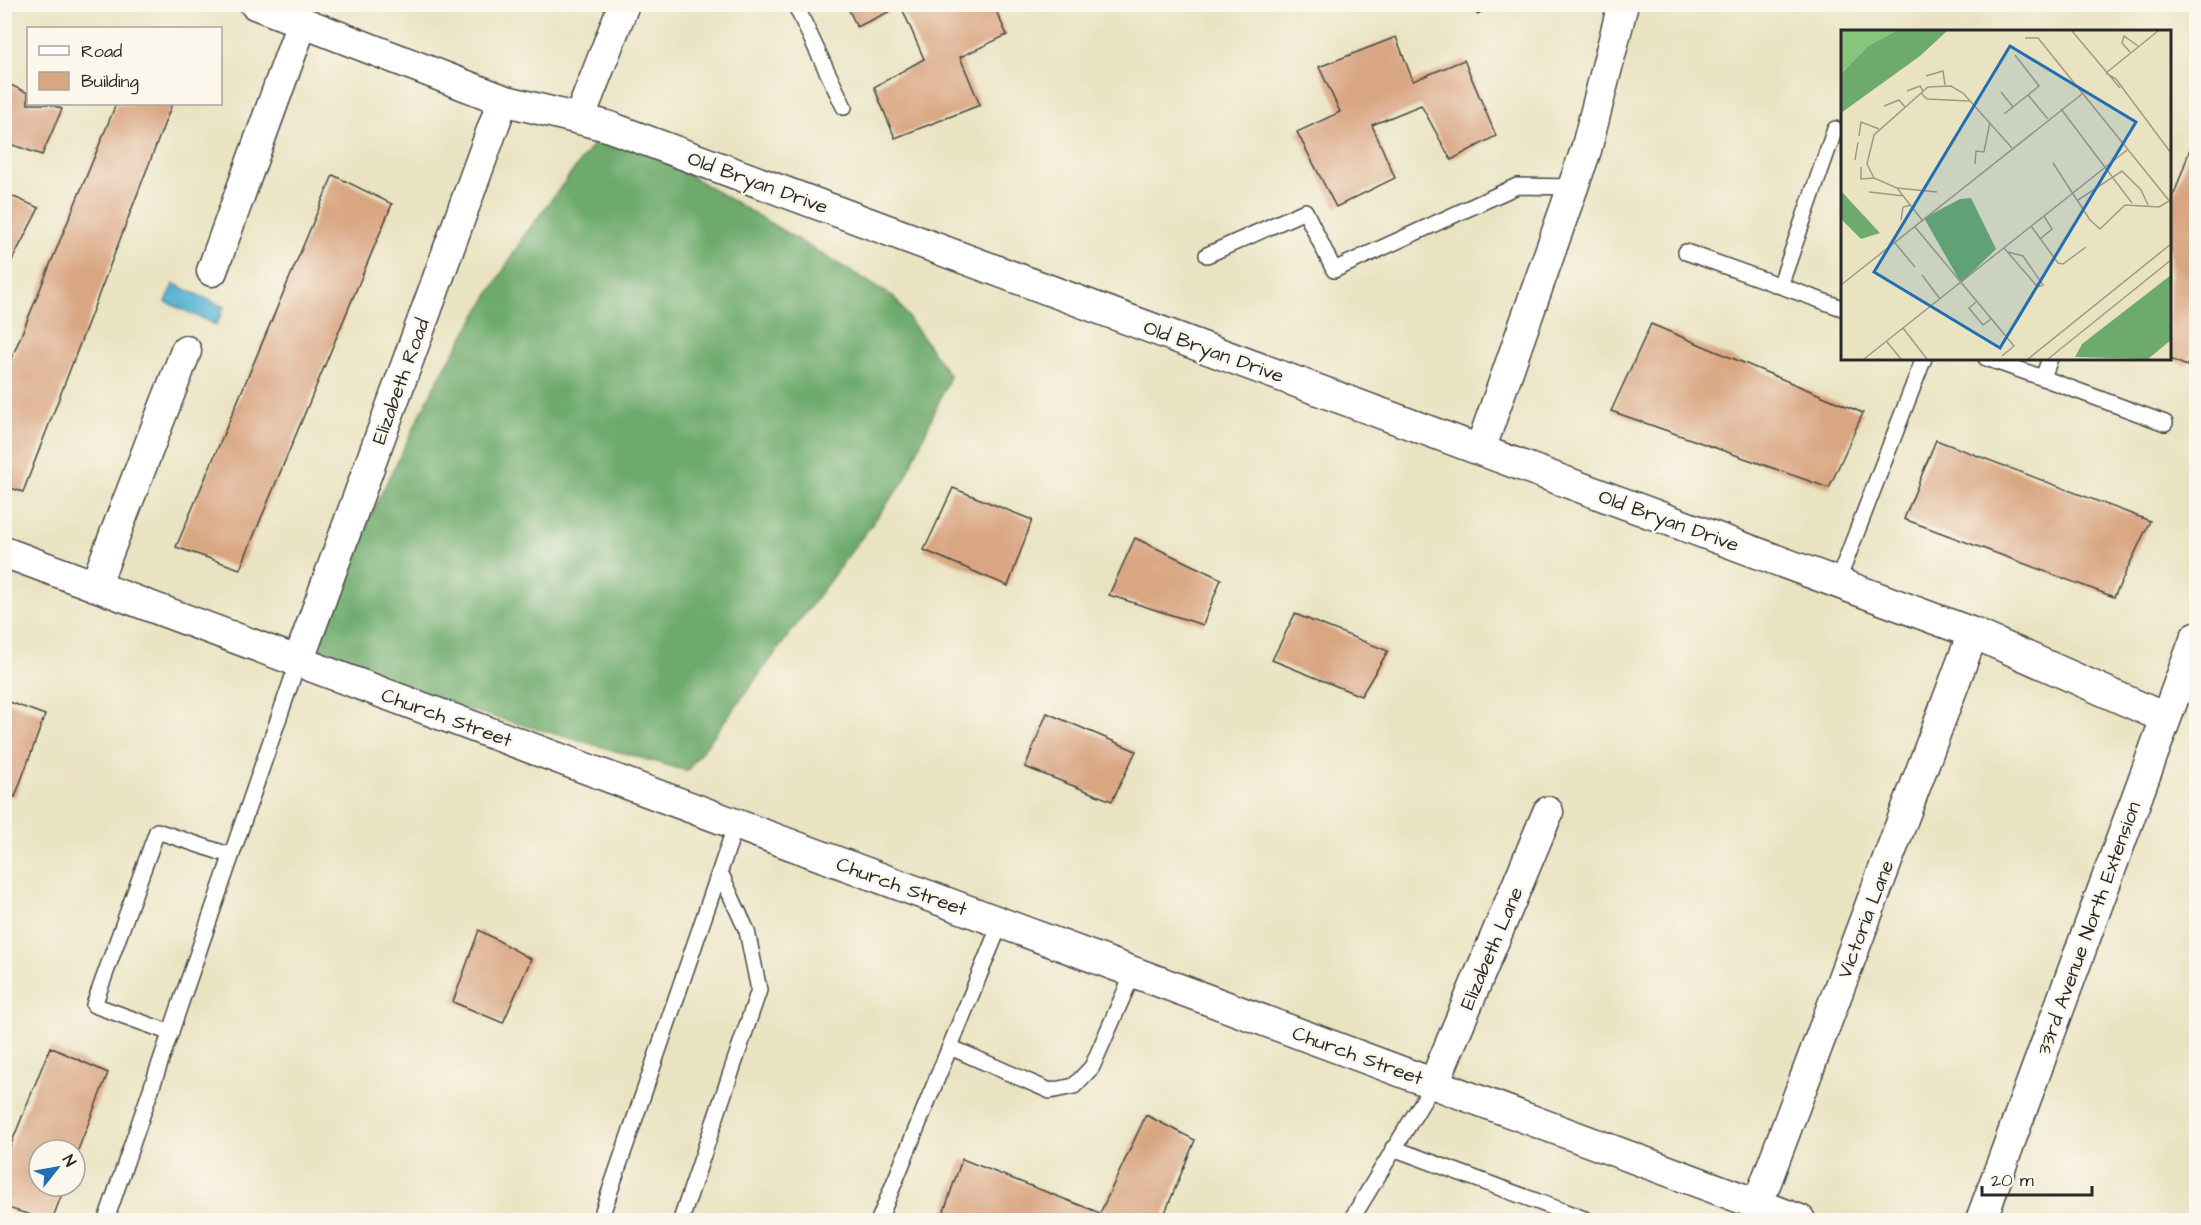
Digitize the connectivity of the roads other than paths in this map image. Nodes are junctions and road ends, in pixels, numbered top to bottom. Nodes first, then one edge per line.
1 (255, 4) edge
2 (624, 4) edge
3 (795, 4) edge
4 (1623, 4) edge
5 (302, 23) junction
6 (503, 100) junction
7 (844, 107) dead end
8 (579, 119) junction
9 (1835, 129) dead end
10 (1573, 187) junction
11 (1686, 252) dead end
12 (1207, 255) dead end
13 (212, 271) dead end
14 (1780, 286) junction
15 (1841, 308) edge
16 (186, 351) dead end
17 (1923, 360) edge
18 (1992, 360) edge
19 (2049, 360) edge
20 (2043, 378) junction
21 (2164, 423) dead end
22 (1480, 450) junction
23 (4, 552) edge
24 (1837, 583) junction
25 (95, 586) junction
26 (1973, 633) junction
27 (2196, 637) edge
28 (298, 662) junction
29 (2165, 718) junction
30 (1548, 812) dead end
31 (736, 824) junction
32 (229, 855) junction
33 (720, 872) junction
34 (1001, 922) junction
35 (1134, 971) junction
36 (171, 1033) junction
37 (950, 1047) junction
38 (1434, 1083) junction
39 (1393, 1148) junction
40 (1754, 1213) edge
41 (106, 1221) edge
42 (600, 1221) edge
43 (681, 1221) edge
44 (879, 1221) edge
45 (1351, 1221) edge
46 (1587, 1221) edge
47 (1800, 1221) edge
48 (1981, 1221) edge

1 - 5 street, Old Bryan Drive
2 - 8 street
3 - 7 lane
4 - 10 street
5 - 6 street, Old Bryan Drive
5 - 13 street
6 - 8 street, Old Bryan Drive
6 - 28 street, Elizabeth Road
8 - 22 street, Old Bryan Drive
9 - 14 lane
10 - 12 lane
10 - 22 street
11 - 14 lane
14 - 15 lane
16 - 25 street
17 - 24 lane
18 - 20 lane
19 - 20 lane
20 - 21 lane
22 - 24 street, Old Bryan Drive
23 - 25 street, Church Street
24 - 26 street, Old Bryan Drive
25 - 28 street, Church Street
26 - 29 street, Old Bryan Drive
26 - 40 street, Victoria Lane
27 - 29 street, 33rd Avenue North Extension
28 - 31 street, Church Street
28 - 32 lane
29 - 48 street, 33rd Avenue North Extension
30 - 38 street, Elizabeth Lane
31 - 33 lane
31 - 34 street, Church Street
32 - 36 lane
32 - 36 lane
33 - 42 lane
33 - 43 lane
34 - 35 street, Church Street
34 - 37 lane
35 - 37 lane
35 - 38 street, Church Street
36 - 41 lane
37 - 44 lane
38 - 39 lane
38 - 40 street, Church Street
39 - 45 lane
39 - 46 lane
40 - 47 street, Church Street

